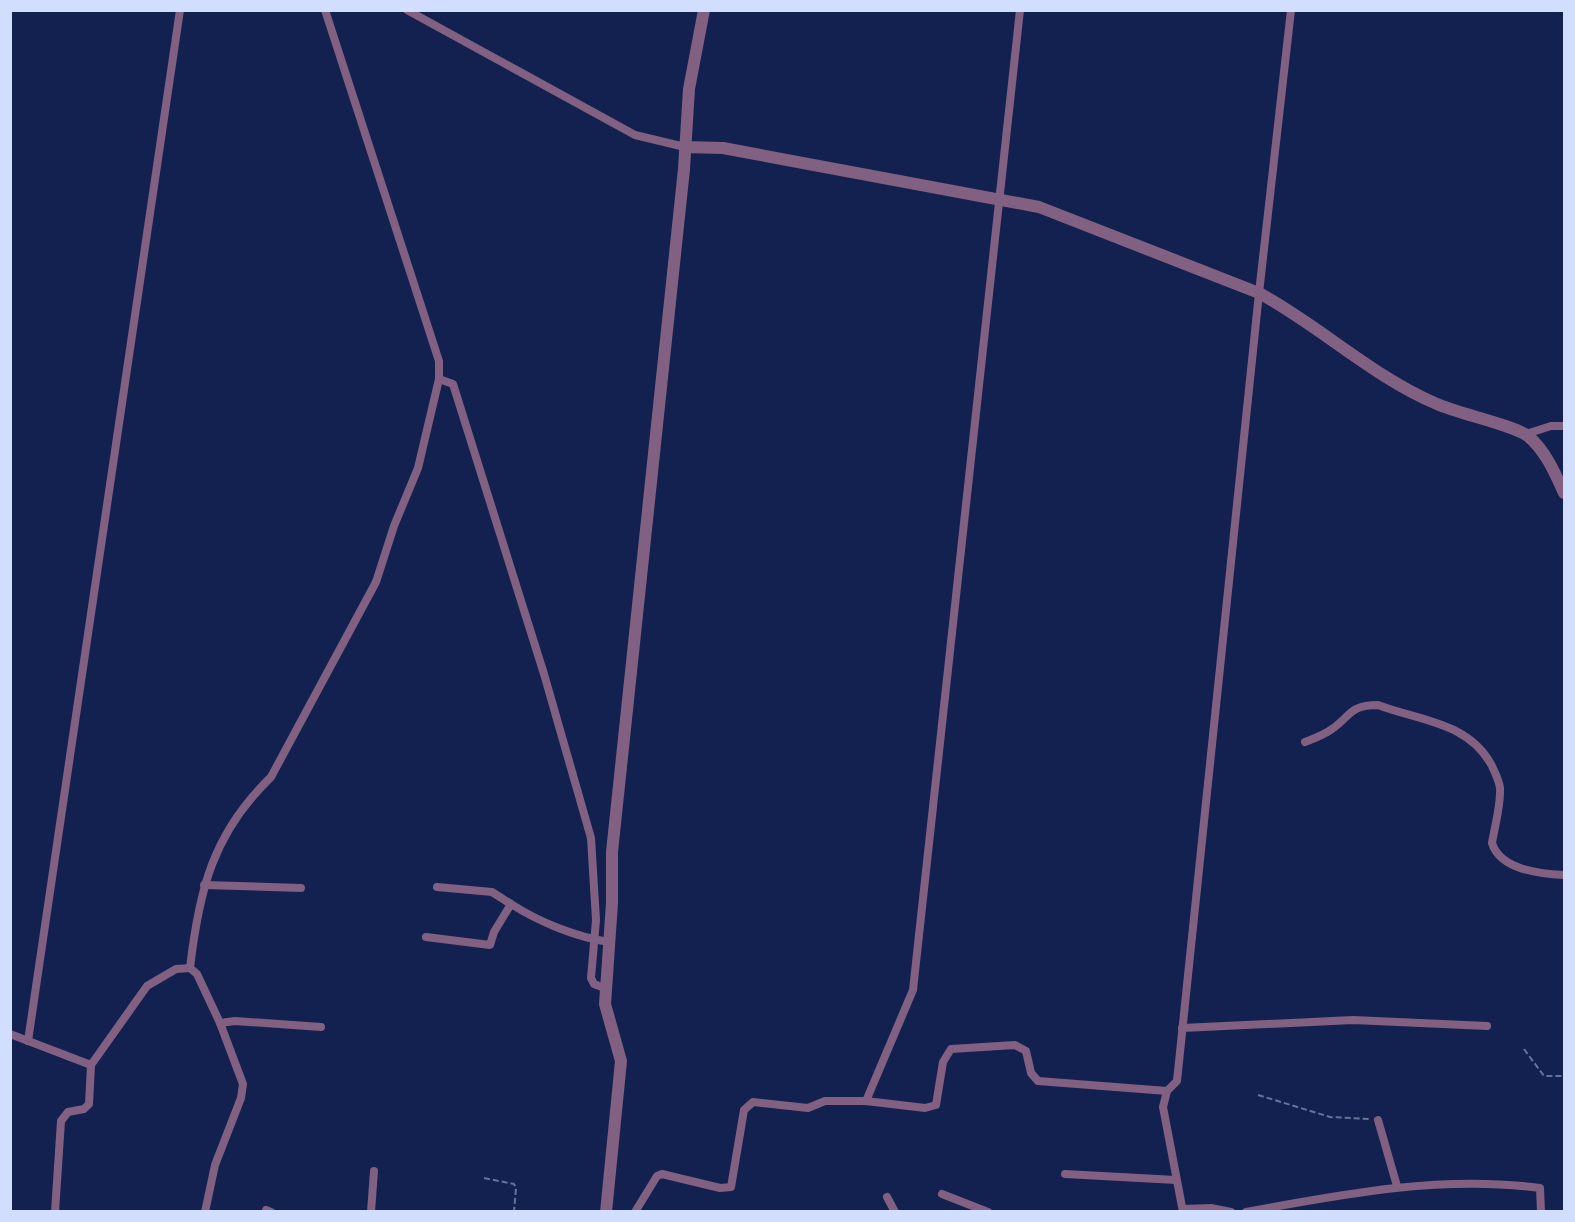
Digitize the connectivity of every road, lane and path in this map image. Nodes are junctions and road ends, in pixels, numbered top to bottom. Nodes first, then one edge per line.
1 (180, 10) edge
2 (326, 10) edge
3 (407, 10) edge
4 (704, 10) edge
5 (1020, 10) edge
6 (1291, 10) edge
7 (685, 147) junction
8 (1000, 200) junction
9 (1259, 293) junction
10 (439, 379) junction
11 (1564, 426) edge
12 (1526, 434) junction
13 (1564, 493) edge
14 (1305, 742) dead end
15 (1564, 875) edge
16 (204, 885) junction
17 (437, 887) dead end
18 (301, 888) dead end
19 (512, 904) junction
20 (426, 936) dead end
21 (594, 940) junction
22 (610, 942) junction
23 (190, 968) junction
24 (607, 989) junction
25 (220, 1023) junction
26 (1487, 1026) dead end
27 (321, 1027) dead end
28 (1182, 1028) junction
29 (10, 1034) edge
30 (28, 1041) junction
31 (1524, 1049) dead end
32 (92, 1065) junction
33 (1564, 1076) edge
34 (1167, 1091) junction
35 (1258, 1095) dead end
36 (866, 1101) junction
37 (1378, 1120) joint
38 (374, 1171) dead end
39 (1065, 1174) dead end
40 (484, 1178) dead end
41 (1176, 1180) junction
42 (1397, 1186) junction
43 (942, 1194) dead end
44 (886, 1197) dead end
45 (1183, 1210) edge
46 (55, 1212) edge
47 (205, 1212) edge
48 (371, 1212) edge
49 (514, 1212) edge
50 (606, 1212) edge
51 (635, 1212) edge
52 (895, 1212) edge
53 (988, 1212) edge
54 (1230, 1212) edge
55 (1246, 1212) edge
56 (1541, 1212) edge

1 - 30 lane
2 - 10 lane
3 - 7 lane
4 - 7 street
5 - 8 lane
6 - 9 lane
7 - 8 street
7 - 22 street
8 - 9 street
8 - 36 lane
9 - 12 street
9 - 28 lane
10 - 16 lane
10 - 21 lane
11 - 12 lane
12 - 13 street
14 - 15 lane
16 - 18 lane
16 - 23 lane
17 - 19 lane
19 - 20 lane
19 - 21 lane
21 - 22 lane
21 - 24 lane
22 - 24 street
23 - 25 lane
23 - 32 lane
24 - 50 street
25 - 27 lane
25 - 47 lane
26 - 28 lane
28 - 34 lane
29 - 30 lane
30 - 32 lane
31 - 33 path
32 - 46 lane
34 - 36 lane
34 - 41 lane
35 - 37 path
36 - 51 lane
37 - 42 lane
38 - 48 lane
39 - 41 lane
40 - 49 path
41 - 45 lane
42 - 55 lane
42 - 56 lane
43 - 53 lane
44 - 52 lane
45 - 54 lane

